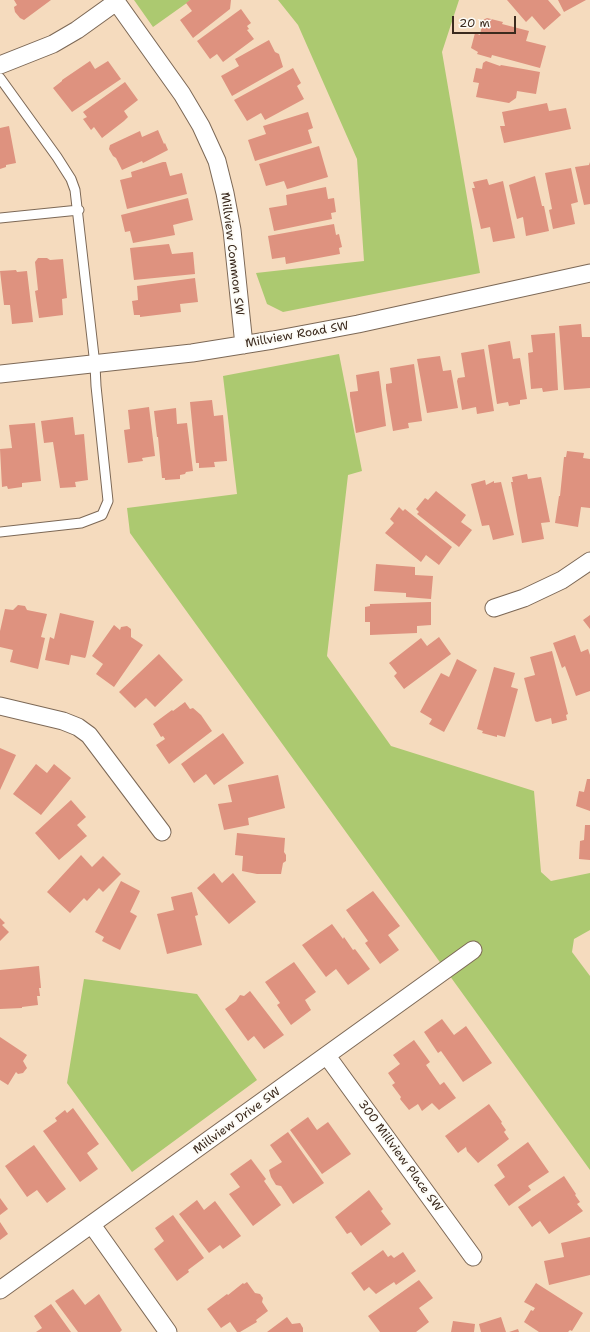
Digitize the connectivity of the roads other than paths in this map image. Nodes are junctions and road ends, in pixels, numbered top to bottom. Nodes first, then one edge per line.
1 (115, 1) edge
2 (0, 65) edge
3 (0, 78) edge
4 (79, 210) junction
5 (0, 218) edge
6 (590, 273) edge
7 (244, 345) junction
8 (95, 364) junction
9 (0, 374) edge
10 (0, 532) edge
11 (590, 561) edge
12 (494, 608) dead end
13 (0, 706) edge
14 (162, 832) dead end
15 (473, 950) dead end
16 (327, 1056) junction
17 (92, 1225) junction
18 (473, 1257) dead end
19 (0, 1290) edge
20 (168, 1332) edge

1 - 2 street
1 - 7 street, Millview Common SW
3 - 4 lane
4 - 5 lane
4 - 8 lane
6 - 7 street, Millview Road SW
7 - 8 street, Millview Road SW
8 - 9 street, Millview Road SW
8 - 10 lane
11 - 12 street
13 - 14 street
15 - 16 street, Millview Drive SW
16 - 17 street, Millview Drive SW
16 - 18 street, 300 Millview Place SW
17 - 19 street, Millview Drive SW
17 - 20 street

